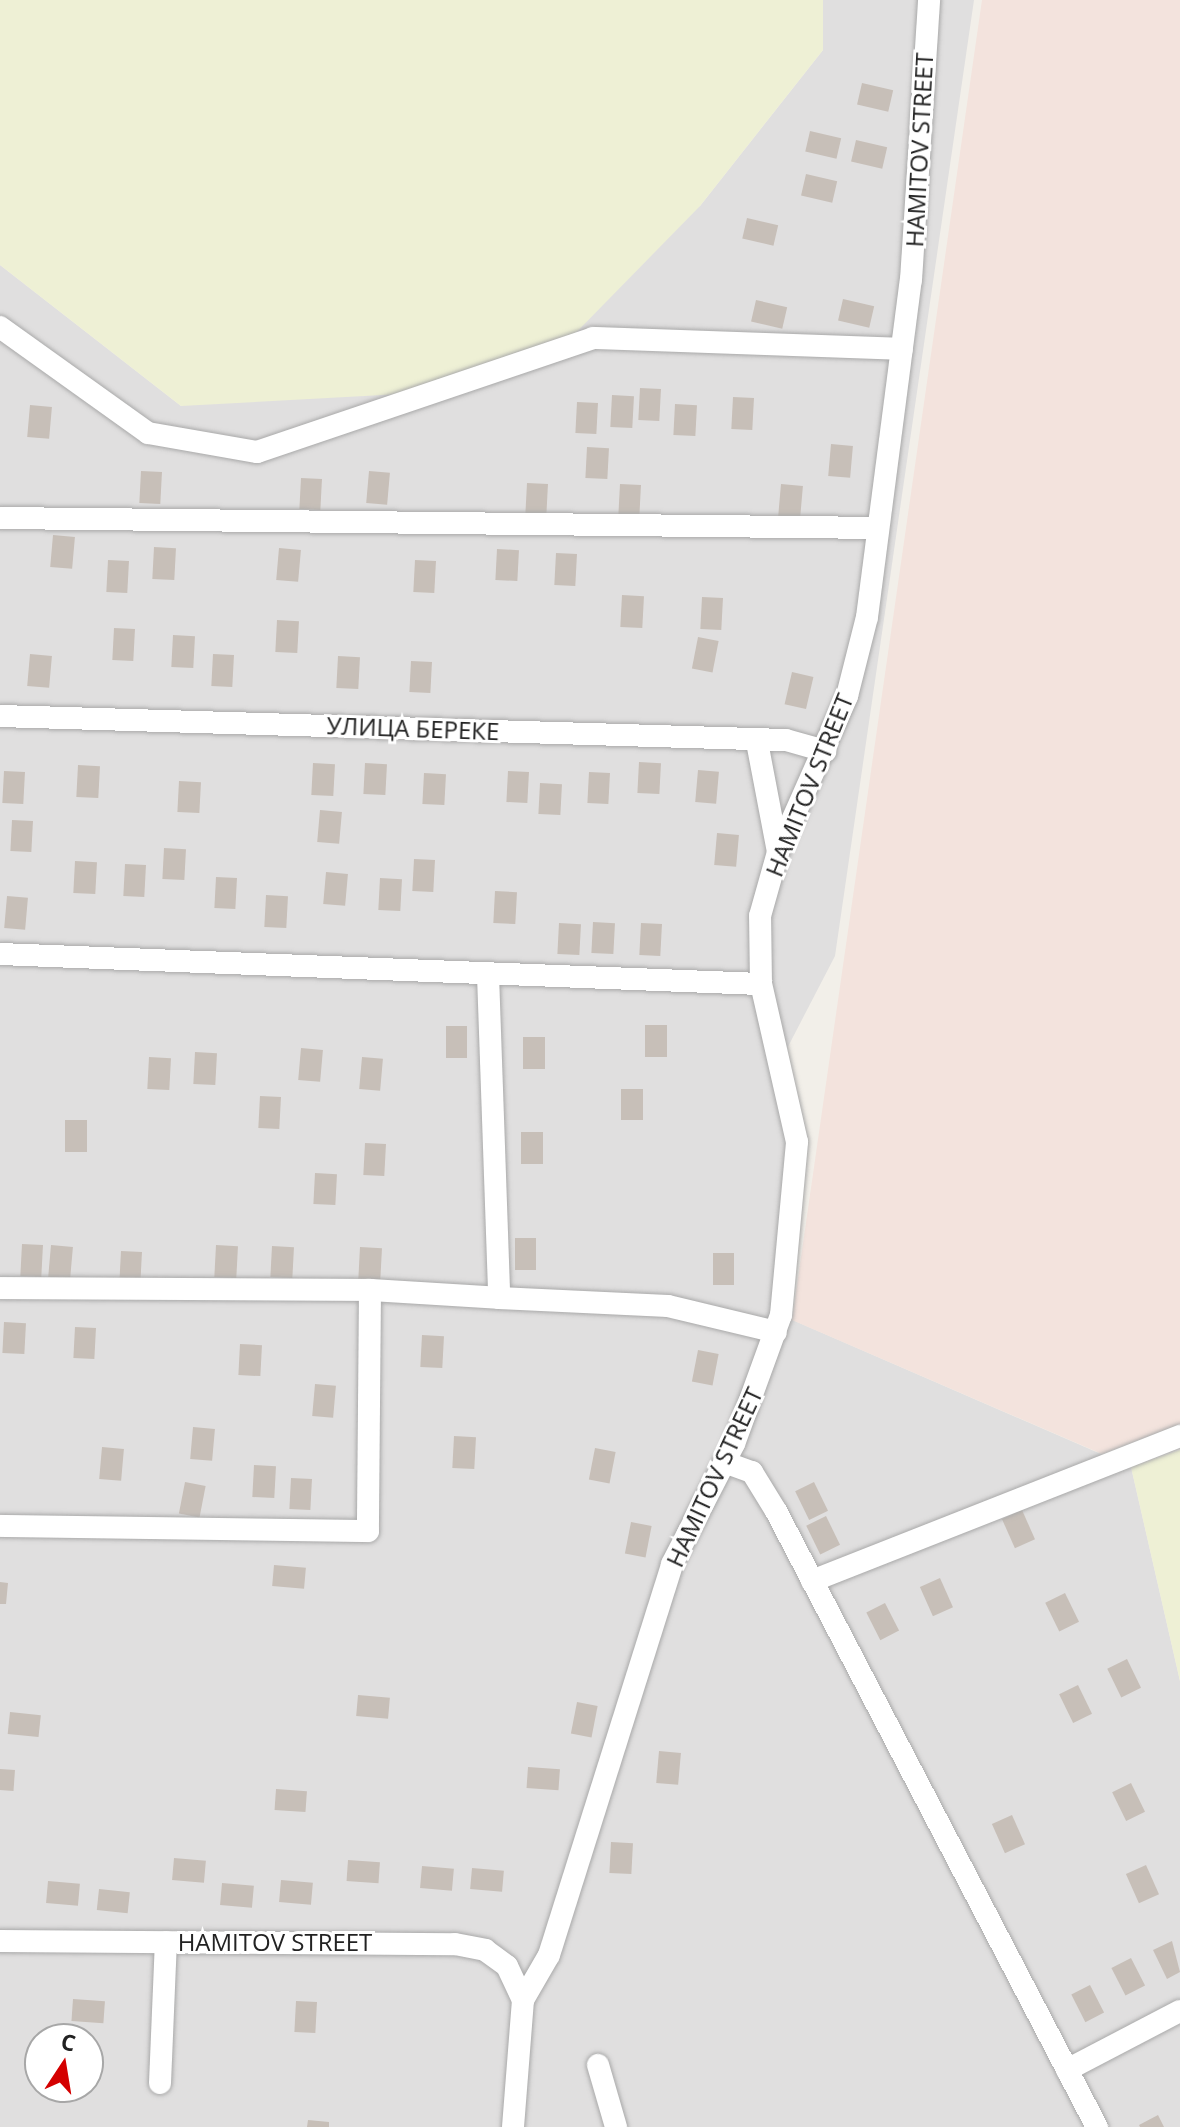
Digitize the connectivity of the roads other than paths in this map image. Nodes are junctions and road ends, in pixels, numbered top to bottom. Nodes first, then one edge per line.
1 (929, 0) edge
2 (0, 327) edge
3 (902, 349) junction
4 (0, 518) edge
5 (878, 528) junction
6 (0, 716) edge
7 (757, 742) junction
8 (825, 751) junction
9 (778, 852) junction
10 (0, 954) edge
11 (488, 975) junction
12 (761, 984) junction
13 (0, 1288) edge
14 (370, 1290) junction
15 (499, 1298) junction
16 (776, 1332) junction
17 (1180, 1436) edge
18 (724, 1462) junction
19 (0, 1526) edge
20 (812, 1581) junction
21 (0, 1941) edge
22 (166, 1942) junction
23 (523, 2000) junction
24 (1180, 2011) edge
25 (598, 2065) dead end
26 (1067, 2070) junction
27 (160, 2083) dead end
28 (513, 2127) edge
29 (616, 2127) edge
30 (1097, 2127) edge

1 - 3 street, HAMITOV STREET
2 - 3 street
3 - 5 street, HAMITOV STREET
4 - 5 street
5 - 8 street, HAMITOV STREET
6 - 7 street, УЛИЦА БЕРЕКЕ
7 - 8 street, УЛИЦА БЕРЕКЕ
7 - 9 street
8 - 9 street, HAMITOV STREET
9 - 12 street, HAMITOV STREET
10 - 11 street
11 - 12 street
11 - 15 street
12 - 16 street, HAMITOV STREET
13 - 14 street
14 - 15 street
14 - 19 street
15 - 16 street
16 - 18 street, HAMITOV STREET
17 - 20 street
18 - 20 street
18 - 23 street, HAMITOV STREET
20 - 26 street
21 - 22 street, HAMITOV STREET
22 - 23 street, HAMITOV STREET
22 - 27 street
23 - 28 street, HAMITOV STREET
24 - 26 street
25 - 29 street
26 - 30 street

